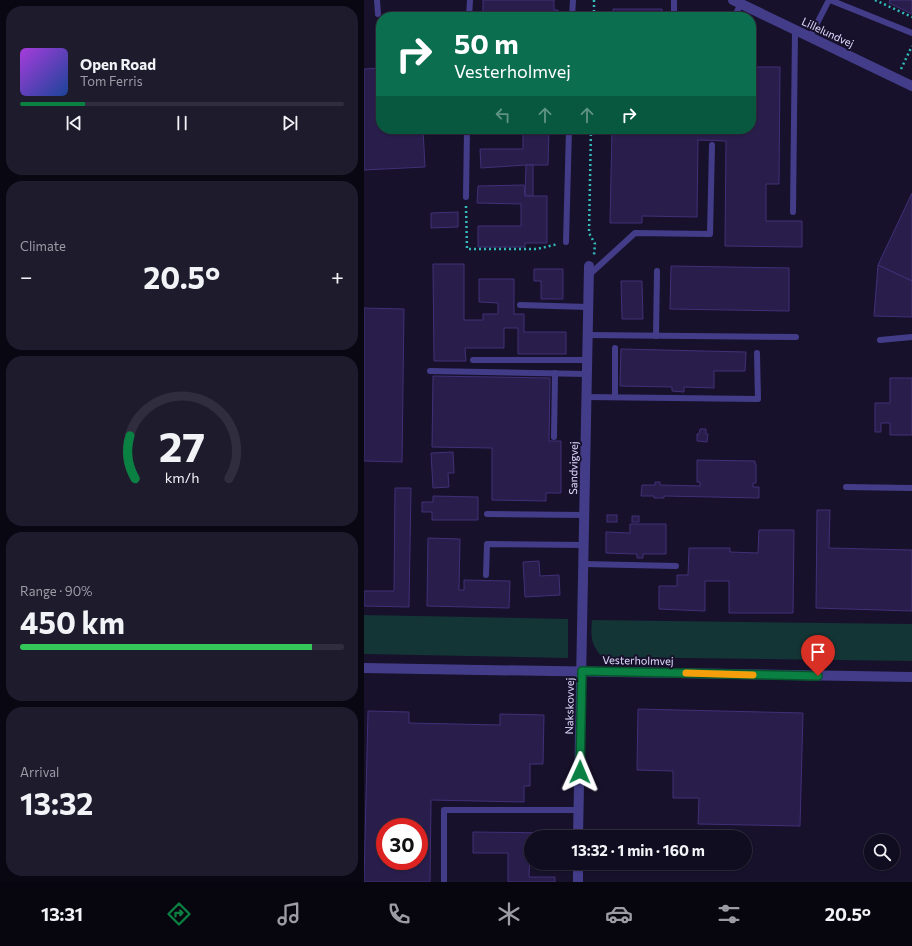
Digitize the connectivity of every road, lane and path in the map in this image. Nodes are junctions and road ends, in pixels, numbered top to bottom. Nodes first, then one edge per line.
1 (377, 0) edge
2 (470, 0) edge
3 (573, 0) edge
4 (594, 0) edge
5 (674, 0) edge
6 (829, 0) edge
7 (876, 0) edge
8 (737, 2) edge
9 (378, 12) edge
10 (469, 12) edge
11 (572, 12) edge
12 (594, 12) edge
13 (674, 12) edge
14 (735, 12) edge
15 (912, 17) edge
16 (795, 30) junction
17 (912, 33) edge
18 (810, 37) junction
19 (912, 46) edge
20 (896, 79) junction
21 (912, 86) edge
22 (467, 134) edge
23 (569, 134) edge
24 (591, 134) edge
25 (712, 146) dead end
26 (466, 197) joint
27 (793, 212) dead end
28 (566, 242) joint
29 (589, 270) junction
30 (657, 271) dead end
31 (520, 305) dead end
32 (588, 306) junction
33 (587, 335) junction
34 (656, 336) junction
35 (796, 337) dead end
36 (912, 337) edge
37 (880, 340) dead end
38 (615, 348) dead end
39 (758, 352) dead end
40 (473, 360) dead end
41 (586, 360) junction
42 (430, 371) dead end
43 (555, 373) junction
44 (586, 374) junction
45 (586, 397) junction
46 (615, 397) junction
47 (554, 437) dead end
48 (846, 487) dead end
49 (912, 488) edge
50 (487, 514) dead end
51 (584, 515) junction
52 (584, 545) junction
53 (583, 564) junction
54 (676, 566) dead end
55 (486, 575) dead end
56 (364, 668) edge
57 (582, 671) junction
58 (912, 677) edge
59 (579, 810) junction
60 (578, 830) edge
61 (578, 870) edge
62 (444, 882) edge
63 (578, 882) edge

1 - 9 lane
2 - 10 lane
3 - 11 lane
4 - 12 path
5 - 13 lane
6 - 17 lane
6 - 18 lane
7 - 15 path
8 - 14 lane
8 - 16 street, Lillelundvej
16 - 18 street, Lillelundvej
16 - 27 lane
18 - 20 street, Lillelundvej
19 - 20 path
20 - 21 street, Lillelundvej
22 - 26 lane
23 - 28 lane
24 - 29 path
25 - 29 lane
26 - 28 path
29 - 32 street, Sandvigvej
30 - 34 lane
31 - 32 lane
32 - 33 street, Sandvigvej
33 - 34 lane
33 - 41 street, Sandvigvej
34 - 35 lane
36 - 37 lane
38 - 46 lane
39 - 46 lane
40 - 41 lane
41 - 44 street, Sandvigvej
42 - 43 lane
43 - 44 lane
43 - 47 lane
44 - 45 street, Sandvigvej
45 - 46 lane
45 - 51 street, Sandvigvej
48 - 49 lane
50 - 51 lane
51 - 52 street, Sandvigvej
52 - 53 street, Sandvigvej
52 - 55 lane
53 - 54 lane
53 - 57 street, Sandvigvej
56 - 57 street, Vesterholmvej
57 - 58 street, Vesterholmvej
57 - 59 street, Nakskovvej
59 - 60 street, Nakskovvej
59 - 62 lane
61 - 63 street

